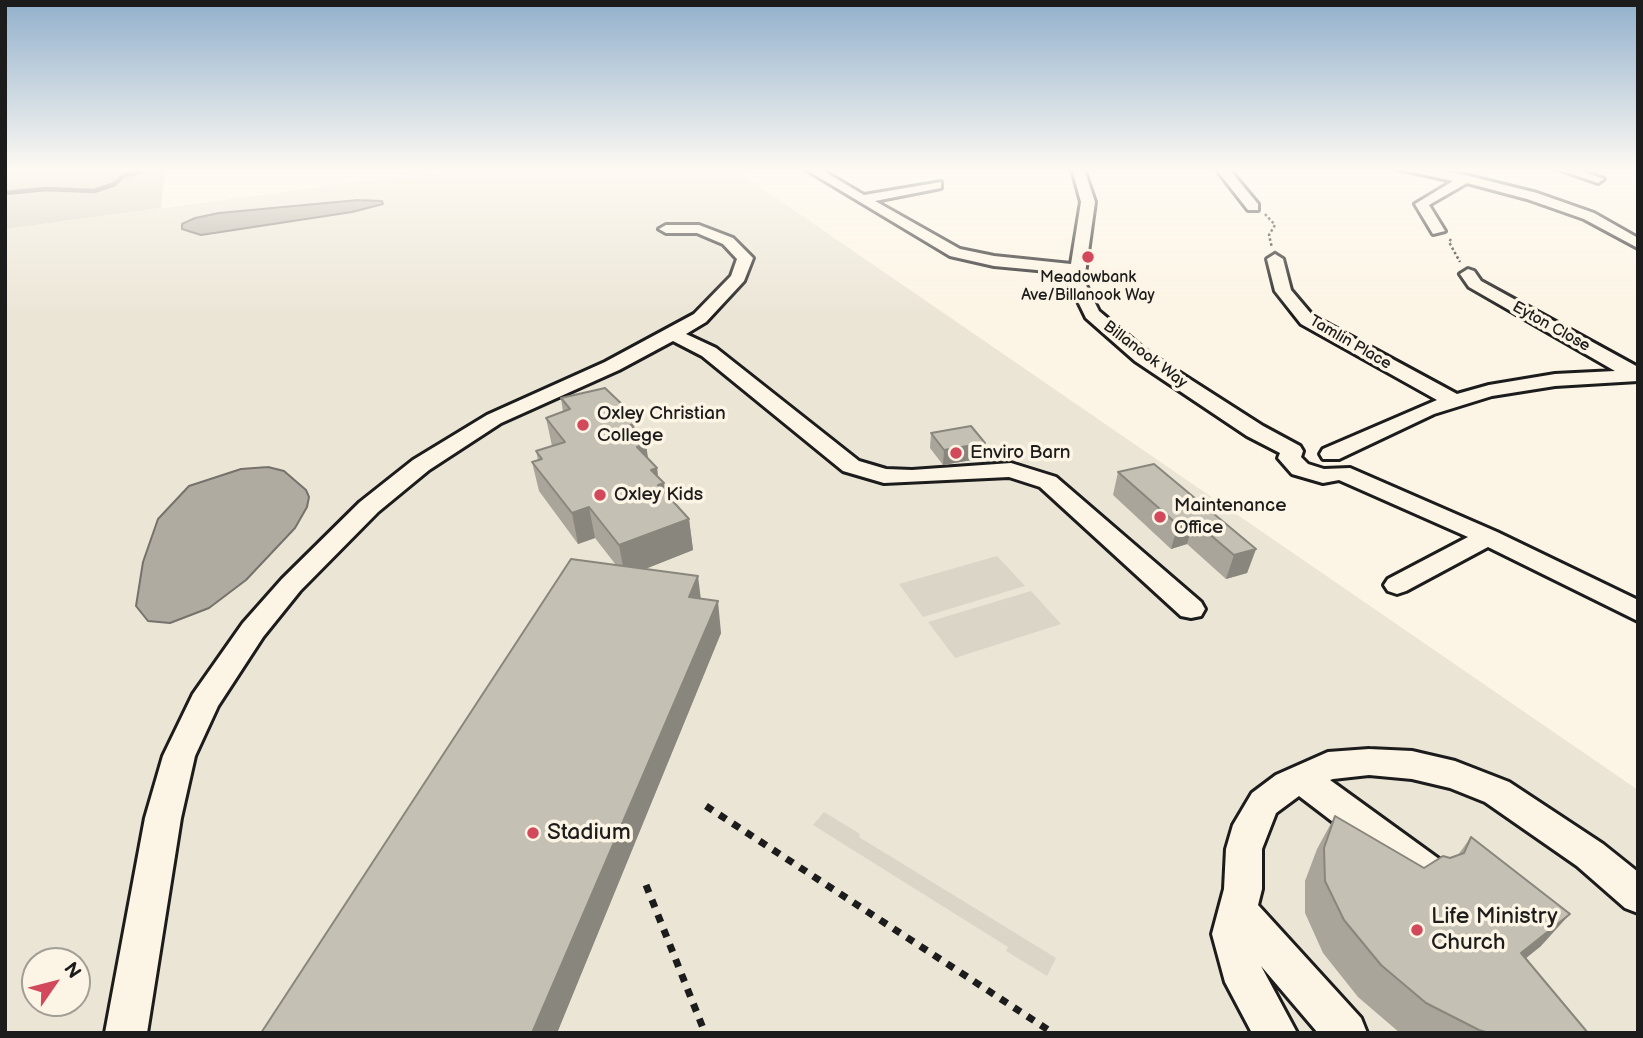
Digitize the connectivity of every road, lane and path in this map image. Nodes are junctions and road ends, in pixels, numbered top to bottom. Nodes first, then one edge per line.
1 (894, 217) edge
2 (1085, 217) edge
3 (1268, 217) edge
4 (1433, 217) edge
5 (1588, 217) edge
6 (1611, 226) junction
7 (1638, 226) edge
8 (666, 229) dead end
9 (1423, 230) dead end
10 (1444, 231) junction
11 (1638, 244) edge
12 (1275, 259) joint
13 (1077, 269) junction
14 (1468, 274) joint
15 (673, 334) junction
16 (1637, 375) edge
17 (1454, 401) junction
18 (1337, 463) junction
19 (1489, 537) junction
20 (1397, 585) dead end
21 (1191, 609) dead end
22 (1638, 612) edge
23 (1302, 779) junction
24 (706, 806) dead end
25 (1426, 871) edge
26 (646, 885) dead end
27 (1638, 896) edge
28 (1238, 911) junction
29 (126, 1033) edge
30 (705, 1033) edge
31 (1053, 1033) edge
32 (1276, 1033) edge
33 (1346, 1033) edge

1 - 13 street
2 - 13 street, Billanook Way
3 - 12 path
4 - 10 street
5 - 6 street
6 - 7 street
6 - 11 street
8 - 15 street
9 - 10 street
10 - 14 path
12 - 17 street, Tamlin Place
13 - 18 street, Billanook Way
14 - 16 street, Eyton Close
15 - 21 street
15 - 29 street
16 - 17 street
17 - 18 street
18 - 19 street
19 - 20 street
19 - 22 street
23 - 25 street
23 - 27 street
23 - 28 street
24 - 31 path
26 - 30 path
28 - 32 street
28 - 33 street

